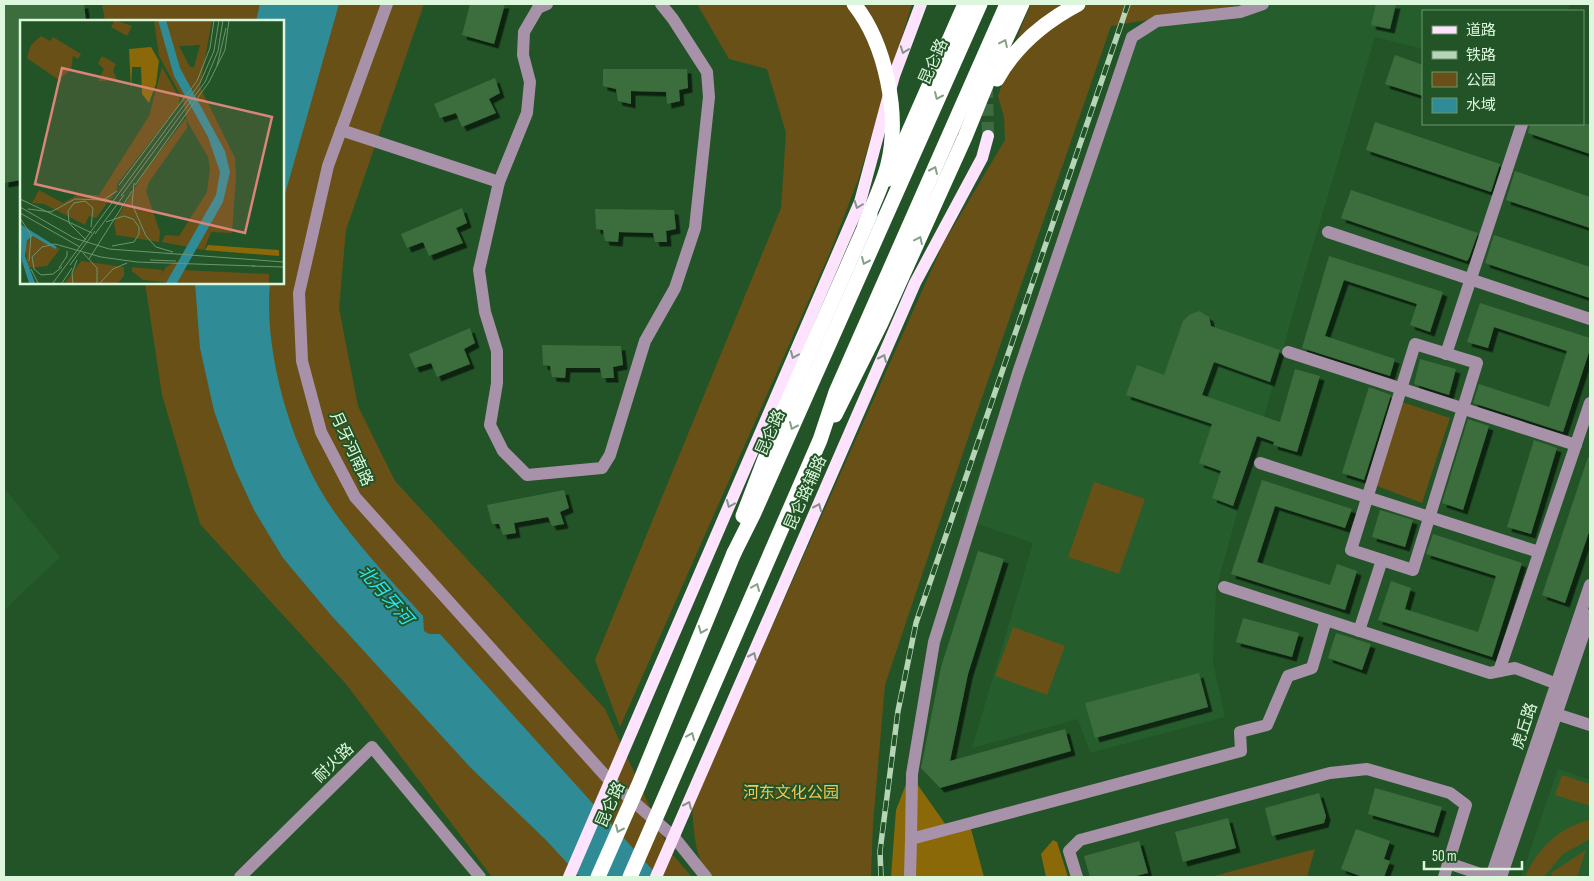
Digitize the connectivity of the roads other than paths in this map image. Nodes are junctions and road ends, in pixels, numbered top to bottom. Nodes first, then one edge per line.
1 (388, 4) edge
2 (547, 4) edge
3 (661, 4) edge
4 (854, 4) edge
5 (921, 4) edge
6 (964, 4) edge
7 (980, 4) edge
8 (1007, 4) edge
9 (1022, 4) edge
10 (1078, 4) edge
11 (1263, 4) edge
12 (1522, 125) edge
13 (341, 130) junction
14 (988, 136) tunnel mouth
15 (965, 137) junction
16 (498, 182) junction
17 (865, 225) junction
18 (1328, 232) dead end
19 (1470, 279) junction
20 (1590, 319) edge
21 (1288, 352) dead end
22 (1446, 354) junction
23 (1401, 389) junction
24 (1590, 403) edge
25 (1463, 409) junction
26 (820, 440) junction
27 (1576, 445) junction
28 (1260, 463) dead end
29 (1367, 498) junction
30 (1430, 517) junction
31 (1539, 552) junction
32 (734, 553) junction
33 (1382, 560) junction
34 (1590, 585) edge
35 (1224, 587) dead end
36 (1588, 611) edge
37 (1326, 620) junction
38 (1359, 631) junction
39 (1499, 670) junction
40 (1561, 686) junction
41 (1552, 712) junction
42 (1590, 726) edge
43 (610, 781) junction
44 (674, 837) junction
45 (911, 839) junction
46 (1448, 863) junction
47 (659, 872) edge
48 (569, 876) edge
49 (240, 877) edge
50 (480, 877) edge
51 (598, 877) edge
52 (630, 877) edge
53 (706, 877) edge
54 (910, 877) edge
55 (1077, 877) edge
56 (1444, 877) edge
57 (1490, 877) edge
58 (1501, 877) edge

1 - 13 street, 月牙河南路
2 - 16 street
3 - 16 street
4 - 17 highway, bridge
5 -> 43 main road
6 - 17 highway, bridge
7 -> 32 highway, 昆仑路
26 -> 8 highway, bridge
15 -> 9 highway, bridge
10 - 15 highway, bridge
11 - 45 street
12 - 19 street
13 - 16 street
13 - 43 street, 月牙河南路
44 -> 14 main road, 昆仑路辅路
26 -> 15 highway, bridge
17 - 32 highway
18 - 19 street
19 - 20 street
19 - 22 street
21 - 23 street
22 - 23 street
22 - 25 street
23 - 25 street
23 - 29 street
24 - 27 street
25 - 27 street
25 - 30 street
52 -> 26 highway, bridge
27 - 31 street
28 - 29 street
29 - 30 street
29 - 33 street
30 - 31 street
30 - 33 street
31 - 39 street
32 -> 51 highway, 昆仑路, bridge
33 - 38 street
34 - 36 street, 虎丘路
35 - 37 street
36 - 40 street, 虎丘路
37 - 38 street
37 - 45 street
38 - 39 street
39 - 40 street
40 - 41 street, 虎丘路
41 - 42 street
41 - 57 street, 虎丘路
41 - 58 street, 虎丘路
43 - 44 street, 月牙河南路
43 - 48 main road
44 - 47 main road, 昆仑路辅路
44 - 53 street, 月牙河南路
45 - 54 street
46 - 55 street
46 - 56 street
46 - 57 street
49 - 50 street, 耐火路

